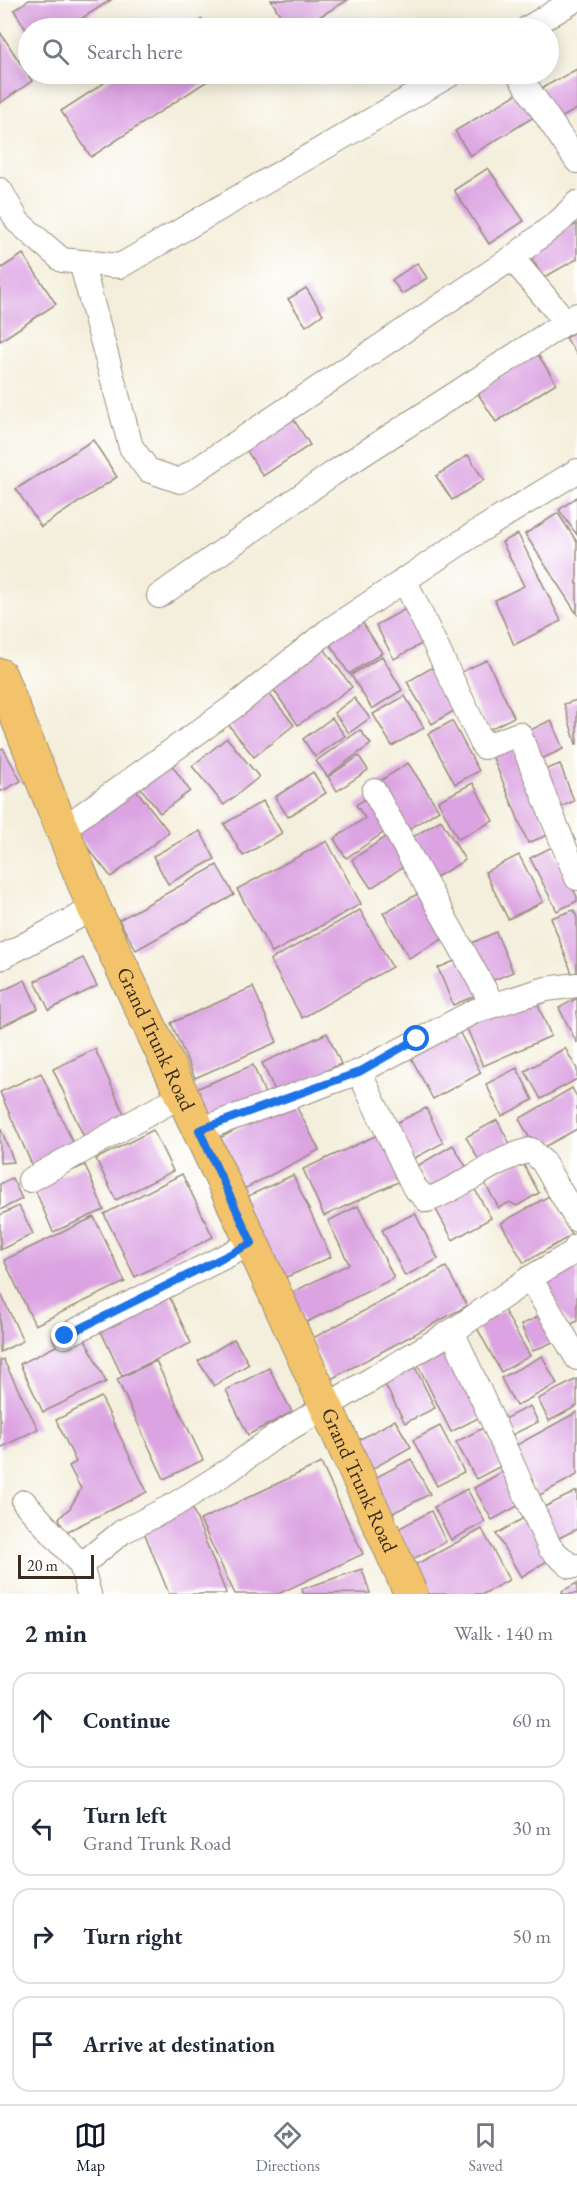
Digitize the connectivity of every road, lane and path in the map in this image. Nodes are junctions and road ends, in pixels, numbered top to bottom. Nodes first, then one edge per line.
1 (575, 0) edge
2 (545, 18) edge
3 (434, 84) edge
4 (525, 84) edge
5 (577, 161) edge
6 (0, 190) edge
7 (577, 203) edge
8 (512, 258) junction
9 (81, 262) junction
10 (572, 319) edge
11 (577, 471) edge
12 (404, 579) junction
13 (159, 596) dead end
14 (0, 675) edge
15 (374, 792) dead end
16 (61, 830) junction
17 (577, 878) edge
18 (94, 908) junction
19 (0, 958) edge
20 (577, 985) edge
21 (493, 1005) junction
22 (359, 1072) junction
23 (182, 1095) junction
24 (199, 1130) junction
25 (30, 1180) dead end
26 (577, 1220) edge
27 (252, 1243) junction
28 (577, 1246) edge
29 (531, 1278) junction
30 (452, 1331) junction
31 (65, 1336) dead end
32 (577, 1358) edge
33 (326, 1405) junction
34 (24, 1502) dead end
35 (81, 1565) junction
36 (577, 1566) edge
37 (84, 1592) edge
38 (411, 1594) edge

1 - 2 street
3 - 9 street
4 - 5 street
6 - 9 street
7 - 8 street
8 - 9 street
8 - 10 street
10 - 13 street
11 - 12 street
12 - 16 street
12 - 17 street
14 - 16 main road, Grand Trunk Road
15 - 21 street
16 - 18 main road, Grand Trunk Road
18 - 19 street
18 - 23 main road, Grand Trunk Road
20 - 21 street
21 - 22 street
22 - 24 street
22 - 26 street
23 - 24 main road, Grand Trunk Road
23 - 25 street
24 - 27 main road, Grand Trunk Road
27 - 31 street
27 - 33 main road, Grand Trunk Road
28 - 29 street
29 - 30 street
29 - 32 street
30 - 33 street
30 - 36 street
33 - 35 street
33 - 38 main road, Grand Trunk Road
34 - 35 street
35 - 37 street

